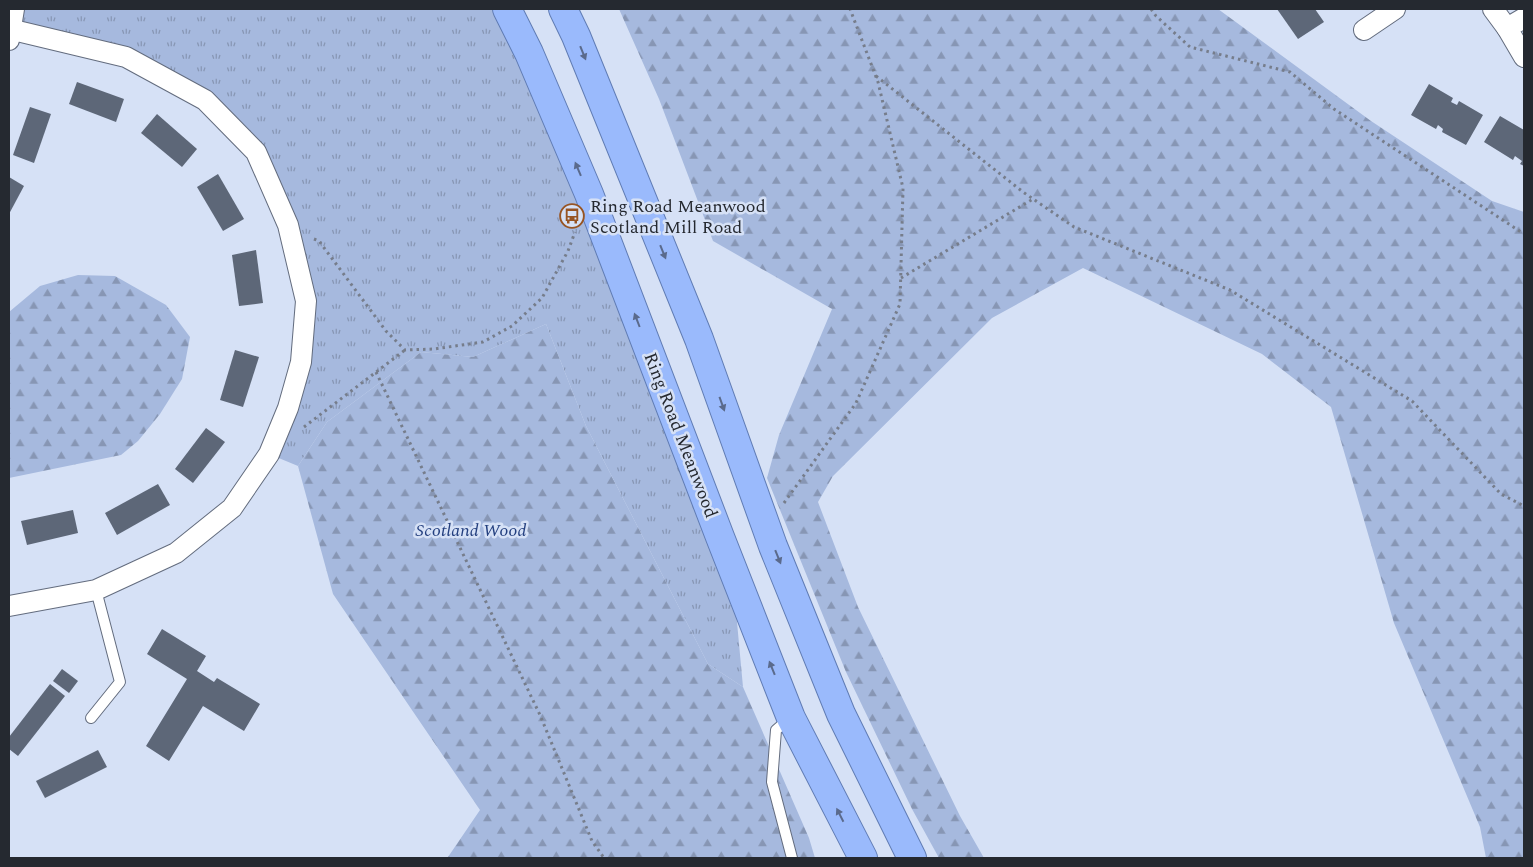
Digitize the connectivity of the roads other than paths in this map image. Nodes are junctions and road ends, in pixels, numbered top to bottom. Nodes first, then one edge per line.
1 (14, 9) edge
2 (507, 9) edge
3 (563, 9) edge
4 (1395, 9) edge
5 (1493, 9) edge
6 (1524, 18) edge
7 (1507, 28) junction
8 (1364, 30) dead end
9 (10, 33) edge
10 (1524, 57) edge
11 (96, 590) junction
12 (9, 606) edge
13 (91, 718) dead end
14 (791, 718) junction
15 (792, 858) edge
16 (862, 858) edge
17 (912, 858) edge

1 - 9 street
14 -> 2 highway, Ring Road Meanwood
3 -> 17 highway
4 - 8 street
5 - 7 street
6 - 7 street
7 - 10 street
9 - 11 street
11 - 12 street
11 - 13 lane
14 - 15 lane
16 -> 14 highway, Ring Road Meanwood

